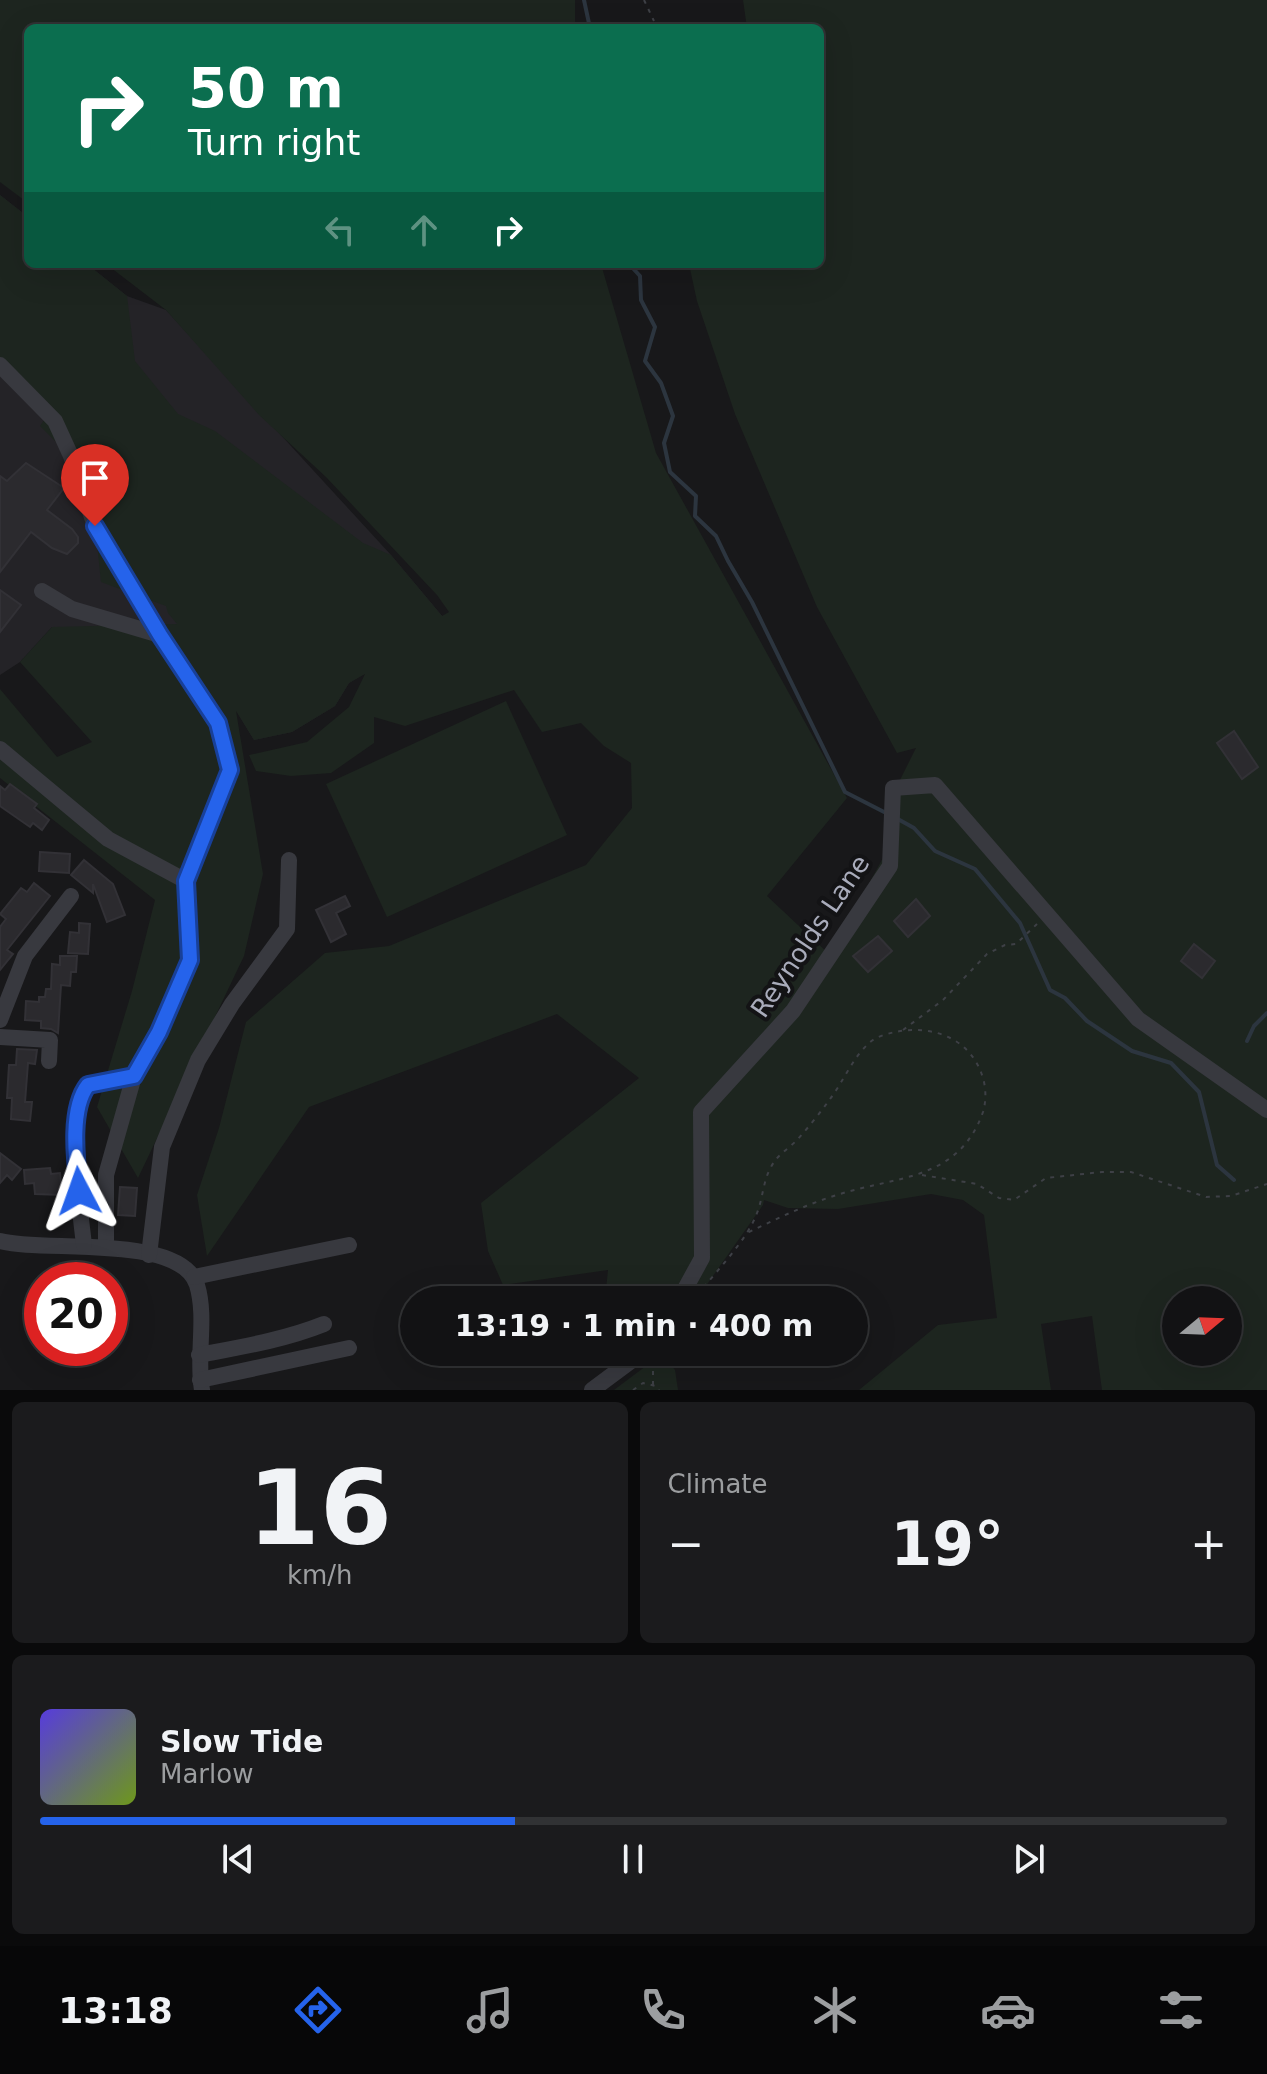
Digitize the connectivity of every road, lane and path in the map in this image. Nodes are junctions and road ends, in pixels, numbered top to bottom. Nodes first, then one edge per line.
1 (644, 0) edge
2 (654, 21) dead end
3 (0, 365) edge
4 (42, 591) dead end
5 (160, 635) junction
6 (0, 749) edge
7 (289, 860) dead end
8 (186, 881) junction
9 (71, 896) dead end
10 (1030, 932) dead end
11 (0, 1020) edge
12 (902, 1031) junction
13 (0, 1037) edge
14 (49, 1061) dead end
15 (134, 1076) junction
16 (1267, 1110) edge
17 (921, 1174) junction
18 (1267, 1184) edge
19 (745, 1234) junction
20 (0, 1241) edge
21 (84, 1245) junction
22 (349, 1245) dead end
23 (106, 1246) junction
24 (149, 1255) junction
25 (194, 1277) junction
26 (687, 1286) edge
27 (704, 1286) edge
28 (324, 1324) dead end
29 (349, 1348) dead end
30 (199, 1355) junction
31 (632, 1366) edge
32 (650, 1366) edge
33 (201, 1385) edge
34 (653, 1385) junction
35 (592, 1390) edge
36 (633, 1390) edge
37 (659, 1390) edge

1 - 2 path
3 - 5 street
4 - 5 street
5 - 8 street
6 - 8 street
7 - 24 street
8 - 15 street
9 - 11 street
10 - 12 path
12 - 17 path
12 - 19 path
13 - 14 street
15 - 21 street
15 - 23 street
16 - 26 street, Reynolds Lane
17 - 18 path
17 - 19 path
19 - 27 path
20 - 21 street
21 - 23 street
22 - 25 street
23 - 24 street
24 - 25 street
25 - 30 street
28 - 30 street
29 - 33 street
30 - 33 street
31 - 35 street
32 - 34 path
34 - 36 path
34 - 37 path

